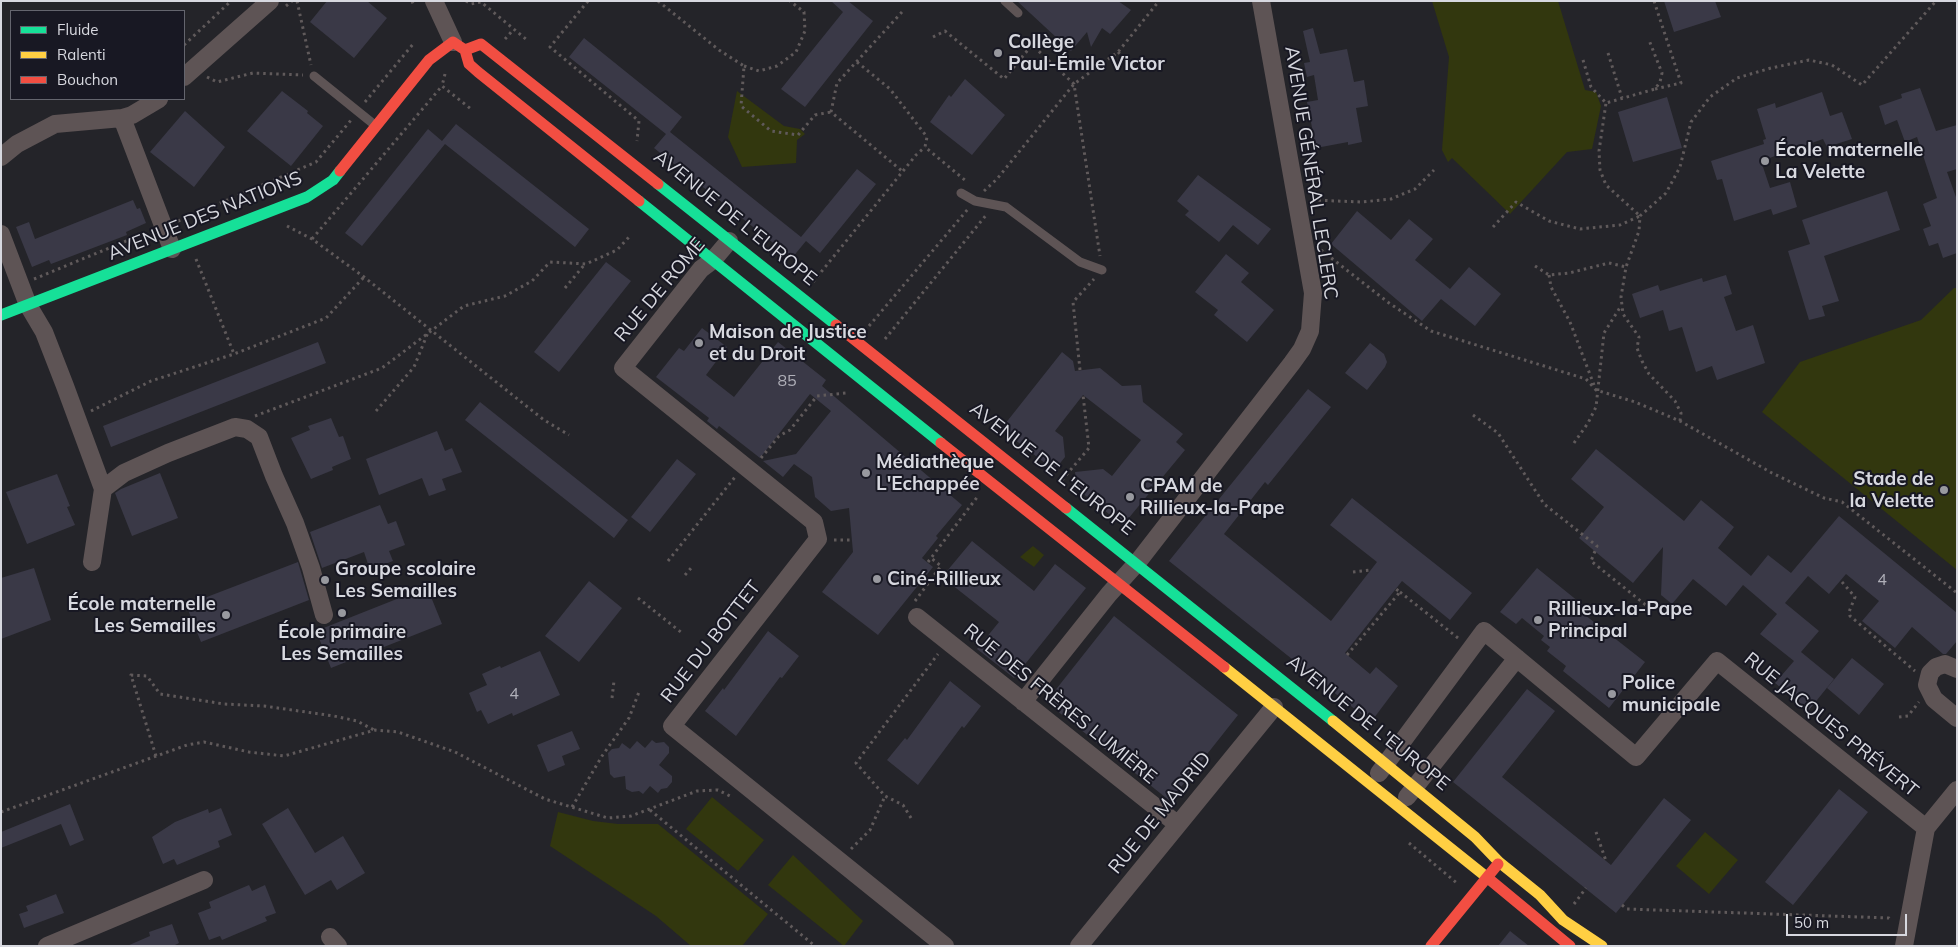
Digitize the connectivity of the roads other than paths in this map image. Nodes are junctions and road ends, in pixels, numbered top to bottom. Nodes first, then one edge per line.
1 (270, 1) edge
2 (434, 1) edge
3 (1005, 1) edge
4 (1261, 1) edge
5 (1018, 14) dead end
6 (459, 46) junction
7 (185, 76) edge
8 (314, 76) road end
9 (158, 100) edge
10 (122, 118) junction
11 (376, 126) junction
12 (1, 157) edge
13 (961, 194) dead end
14 (1, 234) edge
15 (729, 241) junction
16 (172, 249) junction
17 (713, 260) junction
18 (1102, 270) road end
19 (28, 304) junction
20 (1, 315) edge
21 (623, 368) joint
22 (103, 489) junction
23 (92, 562) dead end
24 (1137, 564) junction
25 (1118, 584) junction
26 (914, 611) road end
27 (324, 615) dead end
28 (1517, 658) junction
29 (1957, 669) edge
30 (1023, 702) junction
31 (1274, 707) junction
32 (1957, 718) edge
33 (1385, 764) junction
34 (1371, 784) junction
35 (1414, 788) junction
36 (1957, 790) edge
37 (1400, 807) junction
38 (1177, 824) junction
39 (1926, 828) junction
40 (1500, 862) junction
41 (1487, 876) junction
42 (204, 880) dead end
43 (1905, 939) edge
44 (46, 946) edge
45 (945, 946) edge
46 (1079, 946) edge
47 (1431, 946) edge
48 (1570, 946) edge
49 (1602, 946) edge

1 - 7 street
2 - 6 street
3 - 5 lane
4 - 24 street, AVENUE GÉNÉRAL LECLERC
6 - 11 street, AVENUE DES NATIONS
6 - 15 street, AVENUE DE L'EUROPE
6 - 17 street
8 - 11 lane
9 - 10 street
10 - 12 street
10 - 16 street
11 - 16 street, AVENUE DES NATIONS
13 - 18 lane
14 - 19 street
15 - 17 street, RUE DE ROME
15 - 24 street, AVENUE DE L'EUROPE
16 - 19 street, AVENUE DES NATIONS
17 - 21 street, RUE DE ROME
17 - 25 street
19 - 20 street, AVENUE DES NATIONS
19 - 22 street
21 - 45 street, RUE DU BOTTET
22 - 23 street
22 - 27 street
24 - 25 street, AVENUE GÉNÉRAL LECLERC
24 - 33 street, AVENUE DE L'EUROPE
25 - 30 street, AVENUE GÉNÉRAL LECLERC
25 - 31 street
26 - 30 street, RUE DES FRÈRES LUMIÈRE
28 - 33 street, RUE JACQUES PRÉVERT
28 - 35 street
28 - 39 street, RUE JACQUES PRÉVERT
29 - 32 street
30 - 38 street, RUE DES FRÈRES LUMIÈRE
31 - 34 street
31 - 38 street, RUE DE MADRID
33 - 34 street, RUE JACQUES PRÉVERT
33 - 35 street, AVENUE DE L'EUROPE
34 - 37 street
35 - 37 street
35 - 40 street, AVENUE DE L'EUROPE
36 - 39 street
37 - 41 street
38 - 46 street, RUE DE MADRID
39 - 43 street
40 - 41 street
40 - 49 street, AVENUE DE L'EUROPE
41 - 47 street
41 - 48 street
42 - 44 street

